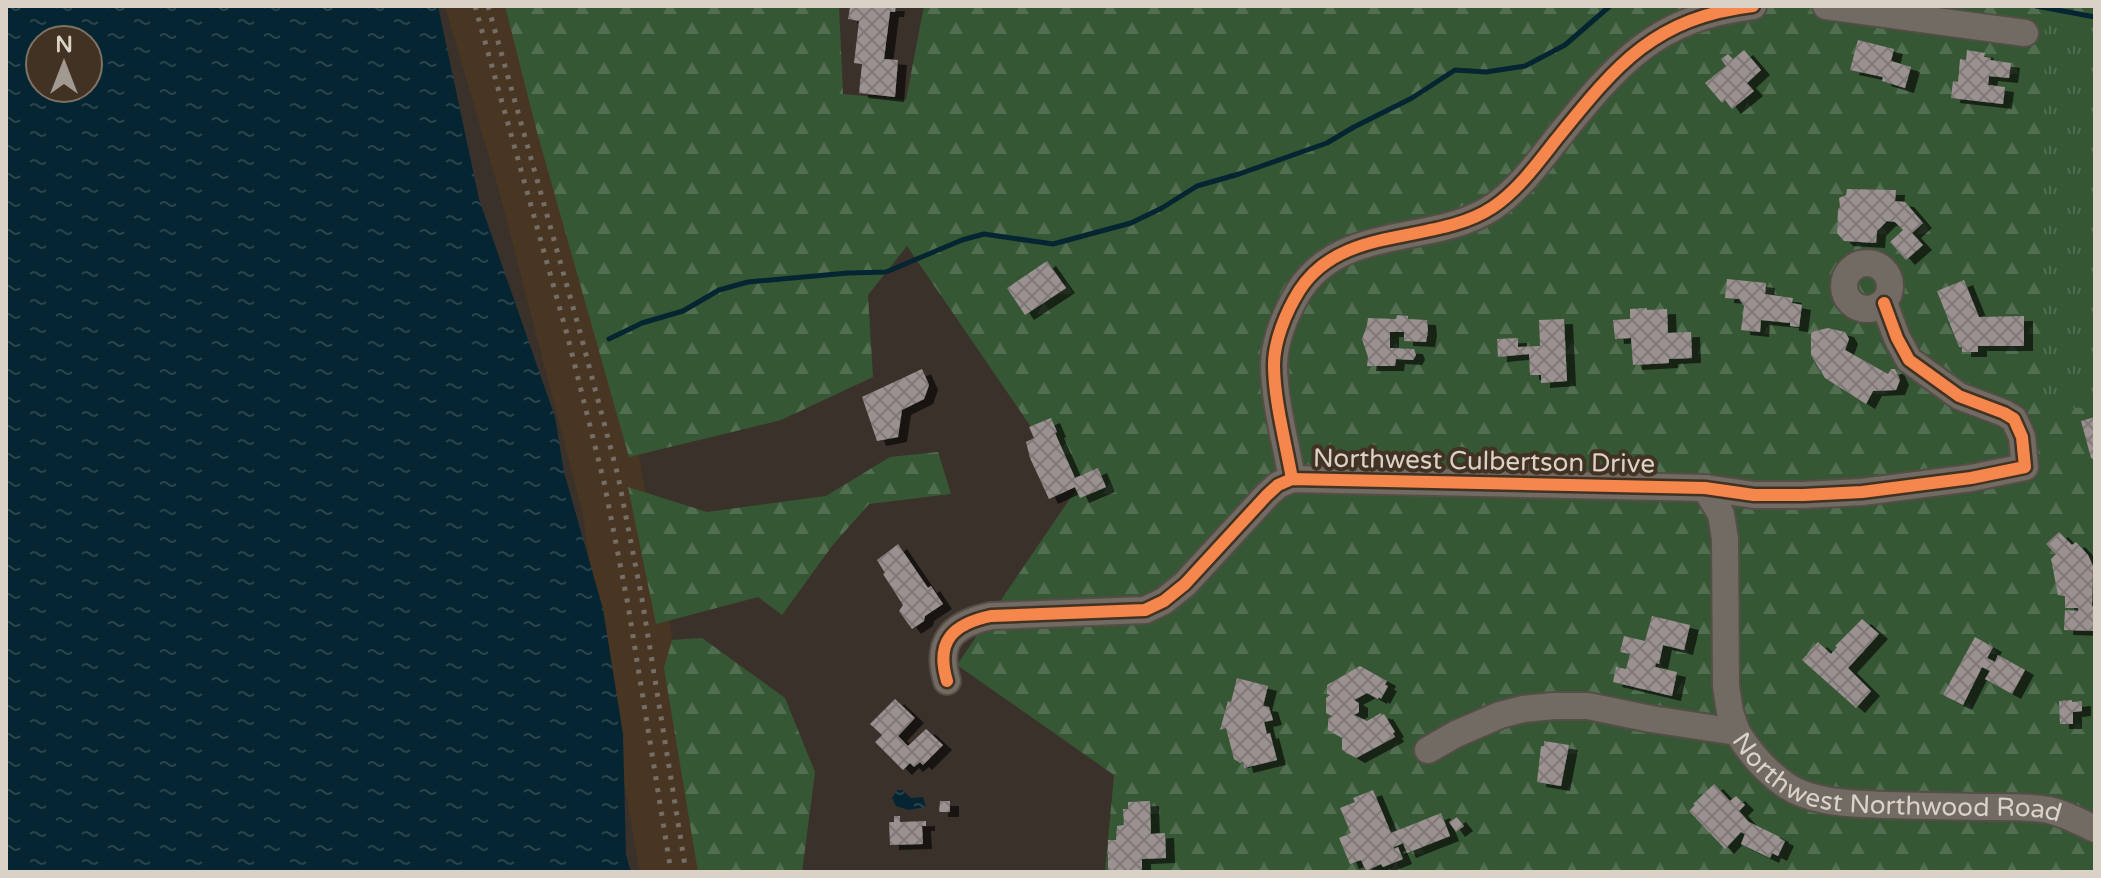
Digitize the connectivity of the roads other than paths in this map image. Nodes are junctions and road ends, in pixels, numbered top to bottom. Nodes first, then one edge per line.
1 (1753, 6) edge
2 (1826, 6) edge
3 (2025, 33) dead end
4 (1884, 303) dead end
5 (1292, 479) junction
6 (1705, 488) junction
7 (947, 681) dead end
8 (1737, 732) junction
9 (1428, 750) dead end
10 (2095, 829) edge

1 - 5 street
2 - 3 street
4 - 6 street, Northwest Culbertson Drive
5 - 6 street, Northwest Culbertson Drive
5 - 7 street, Northwest Culbertson Drive
6 - 8 street
8 - 9 street, Northwest Northwood Road
8 - 10 street, Northwest Northwood Road

